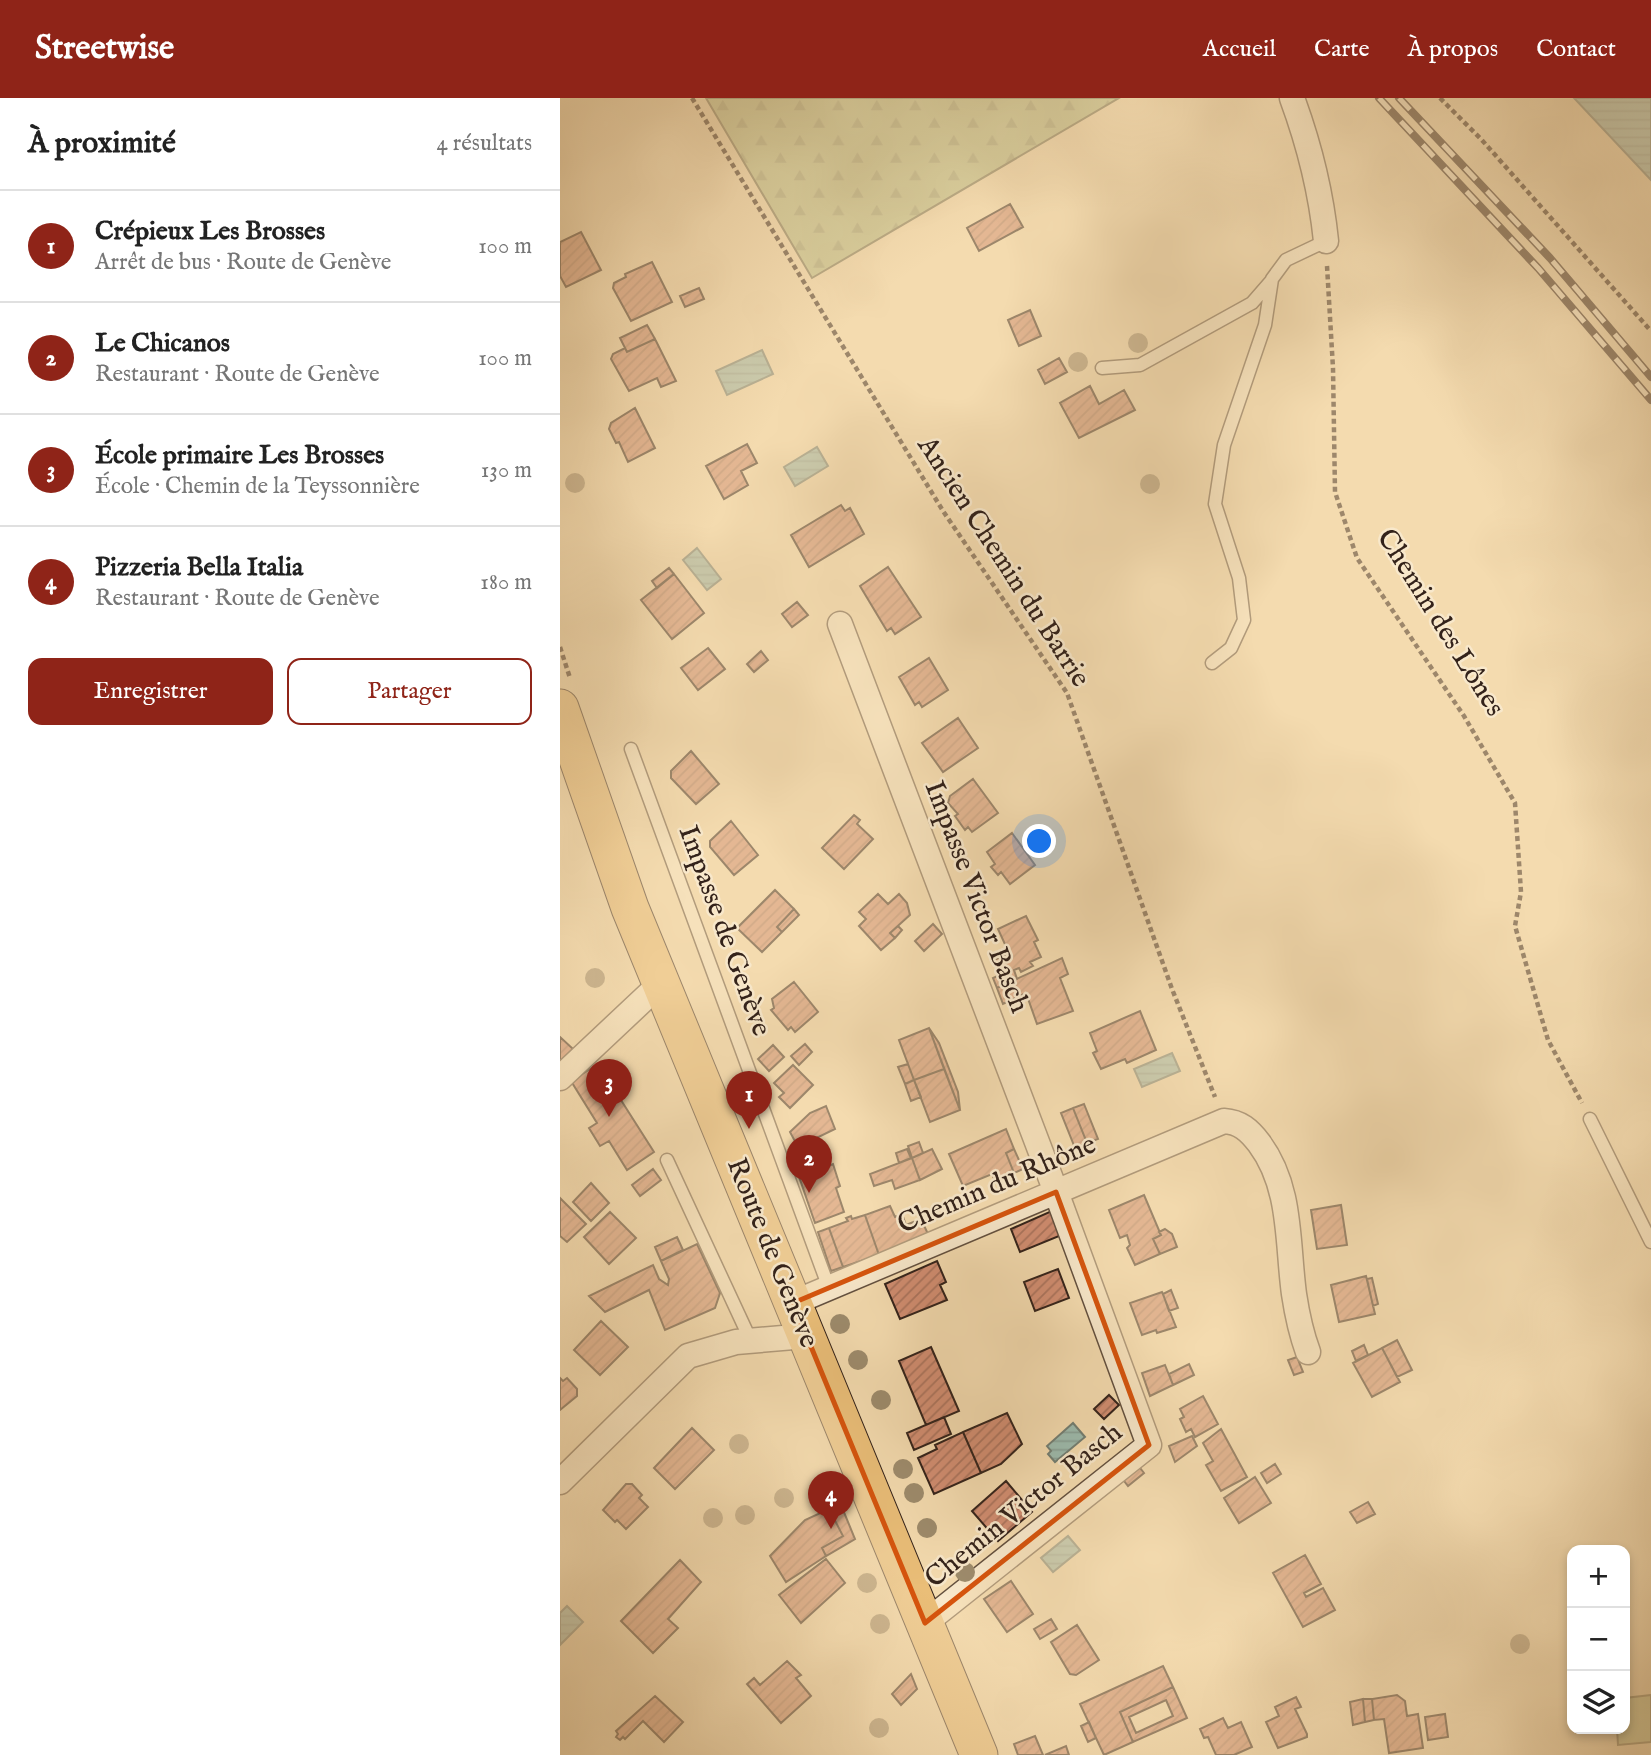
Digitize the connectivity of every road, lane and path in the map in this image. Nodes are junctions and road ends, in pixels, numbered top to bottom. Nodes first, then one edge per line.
1 (692, 98) edge
2 (1292, 98) edge
3 (1440, 98) edge
4 (1326, 241) junction
5 (1272, 279) junction
6 (1651, 331) edge
7 (1102, 368) dead end
8 (840, 624) dead end
9 (1212, 663) dead end
10 (560, 708) edge
11 (631, 749) dead end
12 (661, 984) junction
13 (560, 1078) edge
14 (1590, 1119) joint
15 (1224, 1121) junction
16 (667, 1160) dead end
17 (1056, 1192) junction
18 (1651, 1242) edge
19 (829, 1288) junction
20 (799, 1320) junction
21 (751, 1341) junction
22 (1308, 1352) dead end
23 (560, 1482) edge
24 (925, 1623) junction
25 (979, 1755) edge

1 - 15 path, Ancien Chemin du Barrie
2 - 4 street
3 - 6 path
4 - 5 lane
4 - 14 path, Chemin des Lônes
5 - 7 lane
5 - 9 lane
8 - 17 street, Impasse Victor Basch
10 - 12 main road, Route de Genève
11 - 19 lane, Impasse de Genève
12 - 13 street
12 - 20 main road, Route de Genève
14 - 18 lane
15 - 17 street, Chemin du Rhône
15 - 22 street
16 - 21 lane
17 - 19 street, Chemin du Rhône
17 - 24 street, Chemin Victor Basch
19 - 20 street, Chemin du Rhône
20 - 21 street, Chemin du Rhône
20 - 24 main road, Route de Genève
21 - 23 street, Chemin du Rhône
24 - 25 main road, Route de Genève

